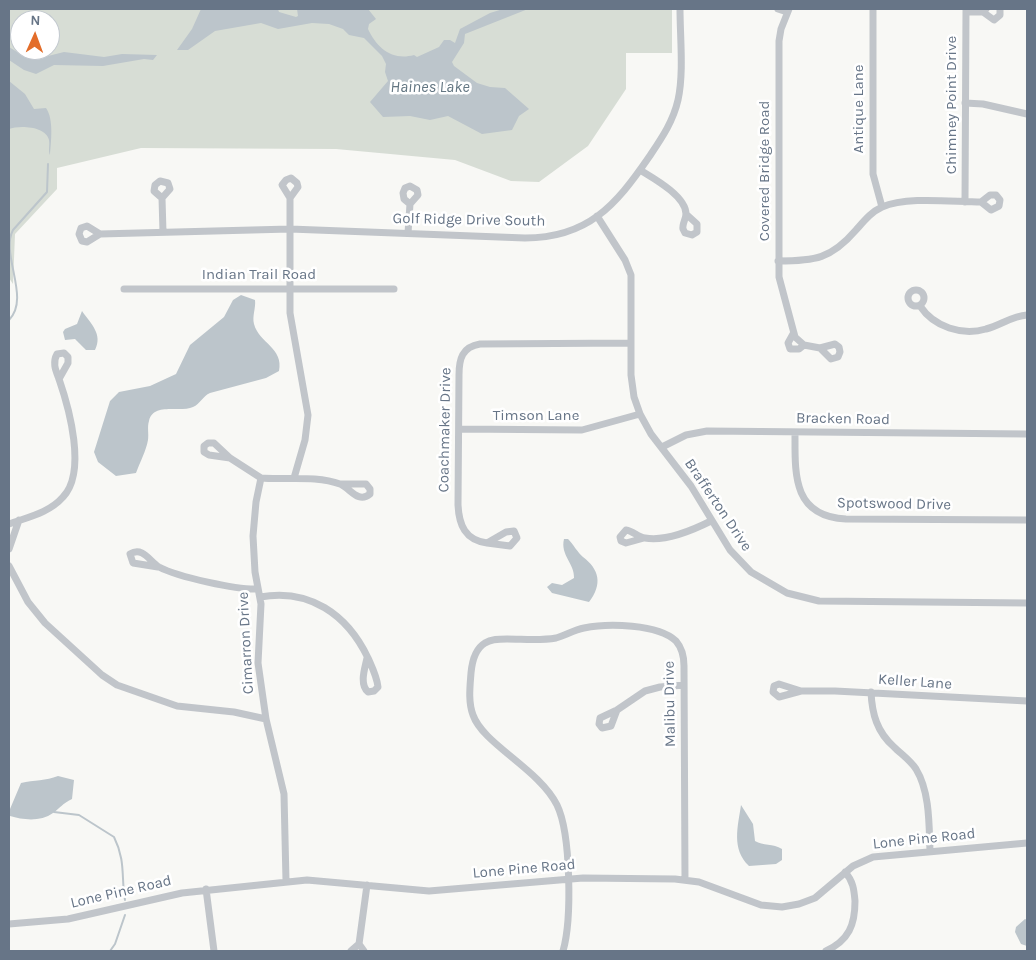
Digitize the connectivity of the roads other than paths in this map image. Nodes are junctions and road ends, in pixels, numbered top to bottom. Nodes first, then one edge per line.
1 (680, 9) edge
2 (778, 9) edge
3 (873, 9) edge
4 (1000, 9) edge
5 (788, 10) edge
6 (966, 10) edge
7 (985, 11) edge
8 (965, 103) junction
9 (1027, 114) edge
10 (640, 170) junction
11 (162, 198) dead end
12 (290, 198) dead end
13 (965, 202) junction
14 (981, 202) dead end
15 (410, 204) dead end
16 (882, 207) junction
17 (686, 214) dead end
18 (597, 216) junction
19 (290, 229) junction
20 (163, 232) junction
21 (408, 233) junction
22 (100, 234) dead end
23 (778, 261) junction
24 (124, 289) dead end
25 (290, 289) junction
26 (394, 289) dead end
27 (920, 306) dead end
28 (1027, 315) edge
29 (793, 334) junction
30 (631, 343) junction
31 (804, 345) junction
32 (820, 348) dead end
33 (59, 378) dead end
34 (640, 414) junction
35 (459, 428) junction
36 (795, 432) junction
37 (1027, 434) edge
38 (662, 448) junction
39 (230, 458) dead end
40 (261, 478) junction
41 (294, 478) junction
42 (340, 484) dead end
43 (19, 520) junction
44 (1027, 520) edge
45 (711, 521) junction
46 (9, 524) edge
47 (644, 538) dead end
48 (487, 543) dead end
49 (9, 549) edge
50 (9, 566) edge
51 (158, 567) dead end
52 (258, 589) junction
53 (260, 597) junction
54 (1027, 603) edge
55 (367, 658) dead end
56 (684, 685) junction
57 (801, 691) dead end
58 (871, 692) junction
59 (1027, 701) edge
60 (617, 710) dead end
61 (266, 719) junction
62 (1027, 844) edge
63 (930, 851) junction
64 (845, 872) junction
65 (568, 878) junction
66 (685, 880) junction
67 (286, 881) junction
68 (367, 885) junction
69 (206, 890) junction
70 (9, 924) edge
71 (359, 944) junction
72 (214, 951) edge
73 (351, 951) edge
74 (364, 951) edge
75 (563, 951) edge
76 (826, 951) edge

1 - 10 street, Golf Ridge Drive South
2 - 5 street
3 - 16 street, Antique Lane
4 - 7 street
5 - 23 street, Covered Bridge Road
6 - 7 street
6 - 8 street, Chimney Point Drive
8 - 9 street
8 - 13 street, Chimney Point Drive
10 - 17 street
10 - 18 street, Golf Ridge Drive South
11 - 20 street
12 - 19 street
13 - 14 street
13 - 16 street
15 - 21 street
16 - 23 street
18 - 21 street, Golf Ridge Drive South
18 - 30 street, Brafferton Drive
19 - 20 street, Golf Ridge Drive South
19 - 21 street, Golf Ridge Drive South
19 - 25 street
20 - 22 street, Golf Ridge Drive South
23 - 29 street, Covered Bridge Road
24 - 25 street, Indian Trail Road
25 - 26 street, Indian Trail Road
25 - 41 street
27 - 28 street
29 - 31 street
29 - 31 street, Covered Bridge Road
30 - 34 street, Brafferton Drive
30 - 35 street, Coachmaker Drive
31 - 32 street, Covered Bridge Road
33 - 43 street
34 - 35 street, Timson Lane
34 - 38 street, Brafferton Drive
35 - 48 street, Coachmaker Drive
36 - 37 street, Bracken Road
36 - 38 street, Bracken Road
36 - 44 street, Spotswood Drive
38 - 45 street, Brafferton Drive
39 - 40 street
40 - 41 street
40 - 52 street, Cimarron Drive
41 - 42 street
43 - 46 street
43 - 49 street
45 - 47 street
45 - 54 street, Brafferton Drive
50 - 61 street
51 - 52 street
52 - 53 street, Cimarron Drive
53 - 55 street
53 - 61 street, Cimarron Drive
56 - 60 street
56 - 65 street, Malibu Drive
56 - 66 street, Malibu Drive
57 - 58 street, Keller Lane
58 - 59 street, Keller Lane
58 - 63 street
61 - 67 street, Cimarron Drive
62 - 63 street, Lone Pine Road
63 - 64 street, Lone Pine Road
64 - 66 street, Lone Pine Road
64 - 76 street
65 - 66 street, Lone Pine Road
65 - 68 street, Lone Pine Road
65 - 75 street, Malibu Drive
67 - 68 street, Lone Pine Road
67 - 69 street, Lone Pine Road
68 - 71 street
69 - 70 street, Lone Pine Road
69 - 72 street
71 - 73 street
71 - 74 street

